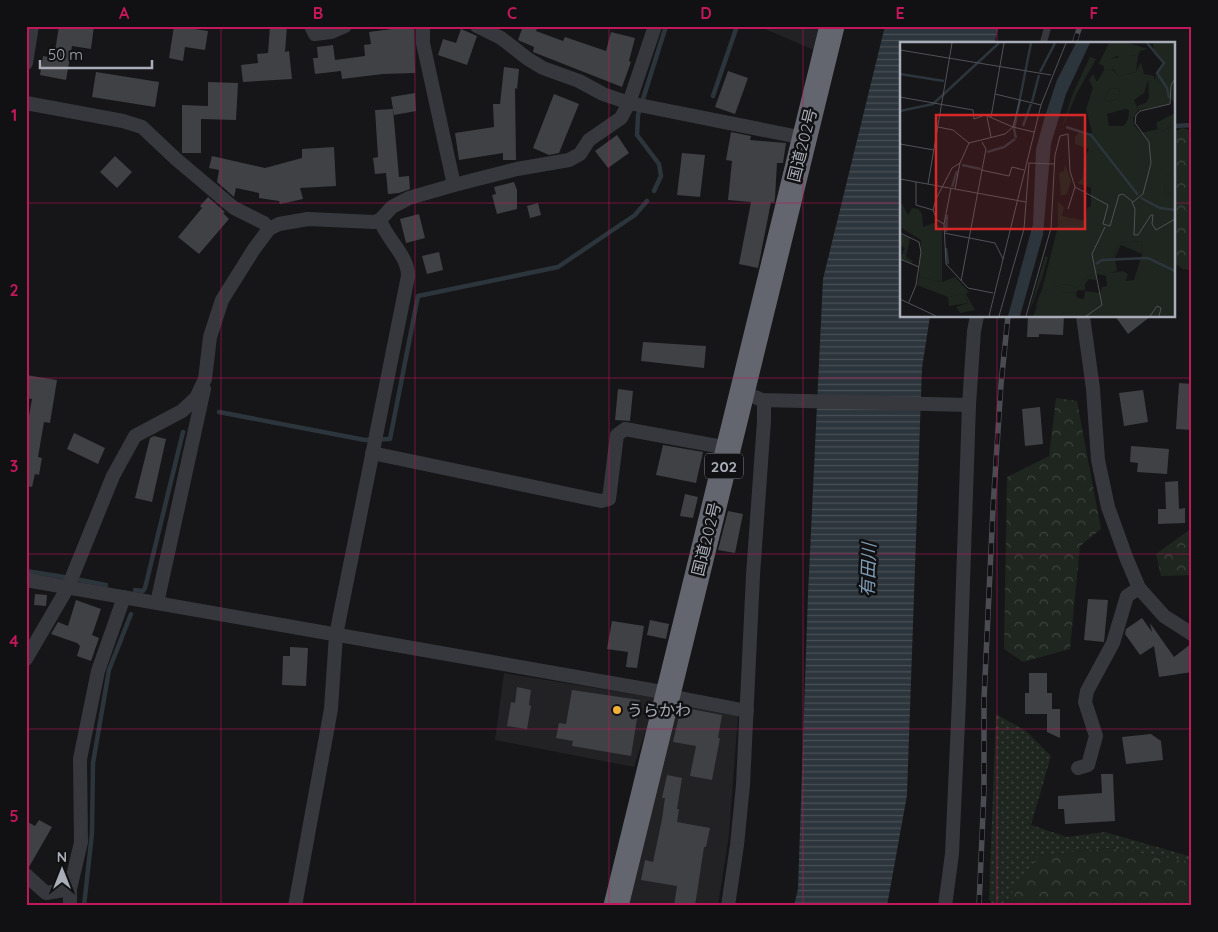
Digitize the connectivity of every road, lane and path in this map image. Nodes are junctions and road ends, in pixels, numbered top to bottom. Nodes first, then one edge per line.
1 (32, 26) edge
2 (311, 26) edge
3 (346, 26) edge
4 (423, 26) edge
5 (476, 26) edge
6 (654, 26) edge
7 (832, 26) edge
8 (1048, 26) edge
9 (1044, 42) edge
10 (26, 63) edge
11 (26, 103) edge
12 (637, 105) junction
13 (804, 138) junction
14 (454, 185) junction
15 (380, 220) junction
16 (269, 229) junction
17 (977, 318) edge
18 (1083, 318) edge
19 (205, 379) junction
20 (752, 396) junction
21 (969, 405) junction
22 (374, 444) junction
23 (728, 448) junction
24 (26, 580) edge
25 (68, 587) junction
26 (1139, 588) junction
27 (124, 597) junction
28 (157, 603) junction
29 (1192, 634) edge
30 (336, 635) junction
31 (26, 659) edge
32 (668, 693) junction
33 (747, 711) junction
34 (1078, 768) dead end
35 (26, 875) edge
36 (70, 889) junction
37 (70, 906) edge
38 (295, 906) edge
39 (616, 906) edge
40 (728, 906) edge
41 (945, 906) edge

1 - 10 street
2 - 3 street
4 - 14 street
5 - 12 street
6 - 12 street
7 - 13 highway, 国道202号 / 202
8 - 9 lane
11 - 16 street
12 - 13 street
12 - 14 street
13 - 20 highway, 国道202号 / 202
14 - 15 street
15 - 16 street
15 - 22 street
16 - 19 street
17 - 21 street
18 - 26 street
19 - 25 street
19 - 28 street
20 - 21 street
20 - 23 highway, 国道202号 / 202
20 - 33 street
21 - 41 street
22 - 23 street
22 - 30 street
23 - 32 highway, 国道202号 / 202
24 - 25 street
25 - 27 street
25 - 31 street
26 - 29 street
26 - 34 street
27 - 28 street
27 - 36 street
28 - 30 street
30 - 32 street
30 - 38 street
32 - 33 street
32 - 39 highway, 国道202号 / 202
33 - 40 street
35 - 36 street
36 - 37 street

